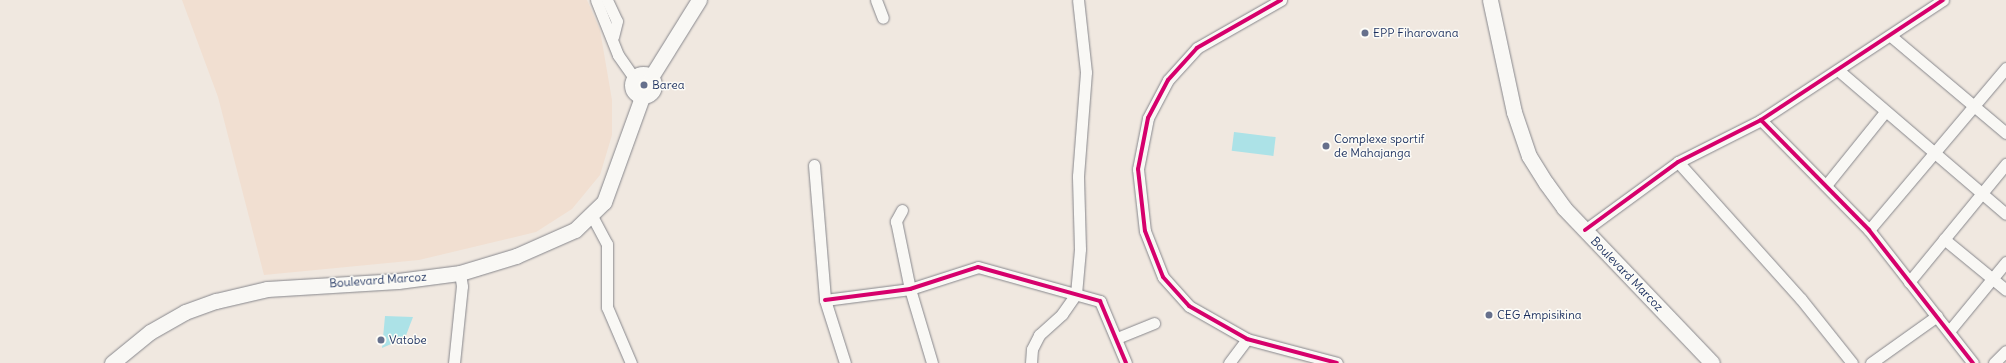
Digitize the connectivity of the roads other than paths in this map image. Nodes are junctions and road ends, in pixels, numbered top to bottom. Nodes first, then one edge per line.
1 (596, 0) edge
2 (607, 0) edge
3 (699, 0) edge
4 (876, 0) edge
5 (1078, 0) edge
6 (1281, 0) edge
7 (1490, 0) edge
8 (1941, 1) edge
9 (883, 18) dead end
10 (613, 37) junction
11 (1892, 37) junction
12 (2006, 68) edge
13 (1838, 70) junction
14 (651, 77) junction
15 (634, 78) junction
16 (642, 97) junction
17 (1974, 107) junction
18 (1884, 113) junction
19 (1761, 120) junction
20 (2006, 133) edge
21 (1933, 154) junction
22 (1678, 162) junction
23 (2006, 164) edge
24 (814, 166) dead end
25 (1827, 184) junction
26 (1980, 193) junction
27 (902, 210) dead end
28 (2006, 214) edge
29 (592, 216) junction
30 (1585, 230) junction
31 (1868, 230) junction
32 (1944, 239) junction
33 (2006, 262) edge
34 (460, 273) junction
35 (1991, 280) junction
36 (1908, 282) junction
37 (910, 289) junction
38 (2006, 290) edge
39 (1076, 294) junction
40 (825, 300) junction
41 (1937, 316) junction
42 (1154, 323) dead end
43 (1950, 330) junction
44 (1117, 338) junction
45 (1247, 338) junction
46 (2006, 351) edge
47 (112, 363) edge
48 (454, 363) edge
49 (631, 363) edge
50 (845, 363) edge
51 (932, 363) edge
52 (1031, 363) edge
53 (1126, 363) edge
54 (1228, 363) edge
55 (1337, 363) edge
56 (1712, 363) edge
57 (1852, 363) edge
58 (1871, 363) edge
59 (1973, 363) edge
60 (1994, 363) edge

1 - 10 street
2 - 10 street
3 - 14 main road
4 - 9 street
5 - 39 street
6 - 45 street
7 - 30 main road, Boulevard Marcoz
8 - 11 street
10 - 15 street
11 - 13 street
11 - 17 street
12 - 17 street
13 - 18 street
13 - 19 street
14 - 15 main road
14 - 16 main road
15 - 16 main road
16 - 29 main road, Boulevard Marcoz
17 - 20 street
17 - 21 street
18 - 21 street
18 - 25 street
19 - 22 street
19 - 25 street
21 - 26 street
21 - 31 street
22 - 30 street
22 - 57 street
23 - 26 street
24 - 40 street
25 - 31 street
26 - 28 street
26 - 32 street
27 - 37 street
29 - 34 main road, Boulevard Marcoz
29 - 49 street
30 - 56 main road, Boulevard Marcoz
31 - 36 street
32 - 35 street
32 - 36 street
33 - 35 street
34 - 47 main road, Boulevard Marcoz
34 - 48 street
35 - 38 street
35 - 43 street
36 - 41 street
37 - 39 street
37 - 40 street
37 - 51 street
39 - 44 street
39 - 52 street
40 - 50 street
41 - 43 street
41 - 58 street
42 - 44 street
43 - 59 street
44 - 53 street
45 - 54 street
45 - 55 street
46 - 60 street

